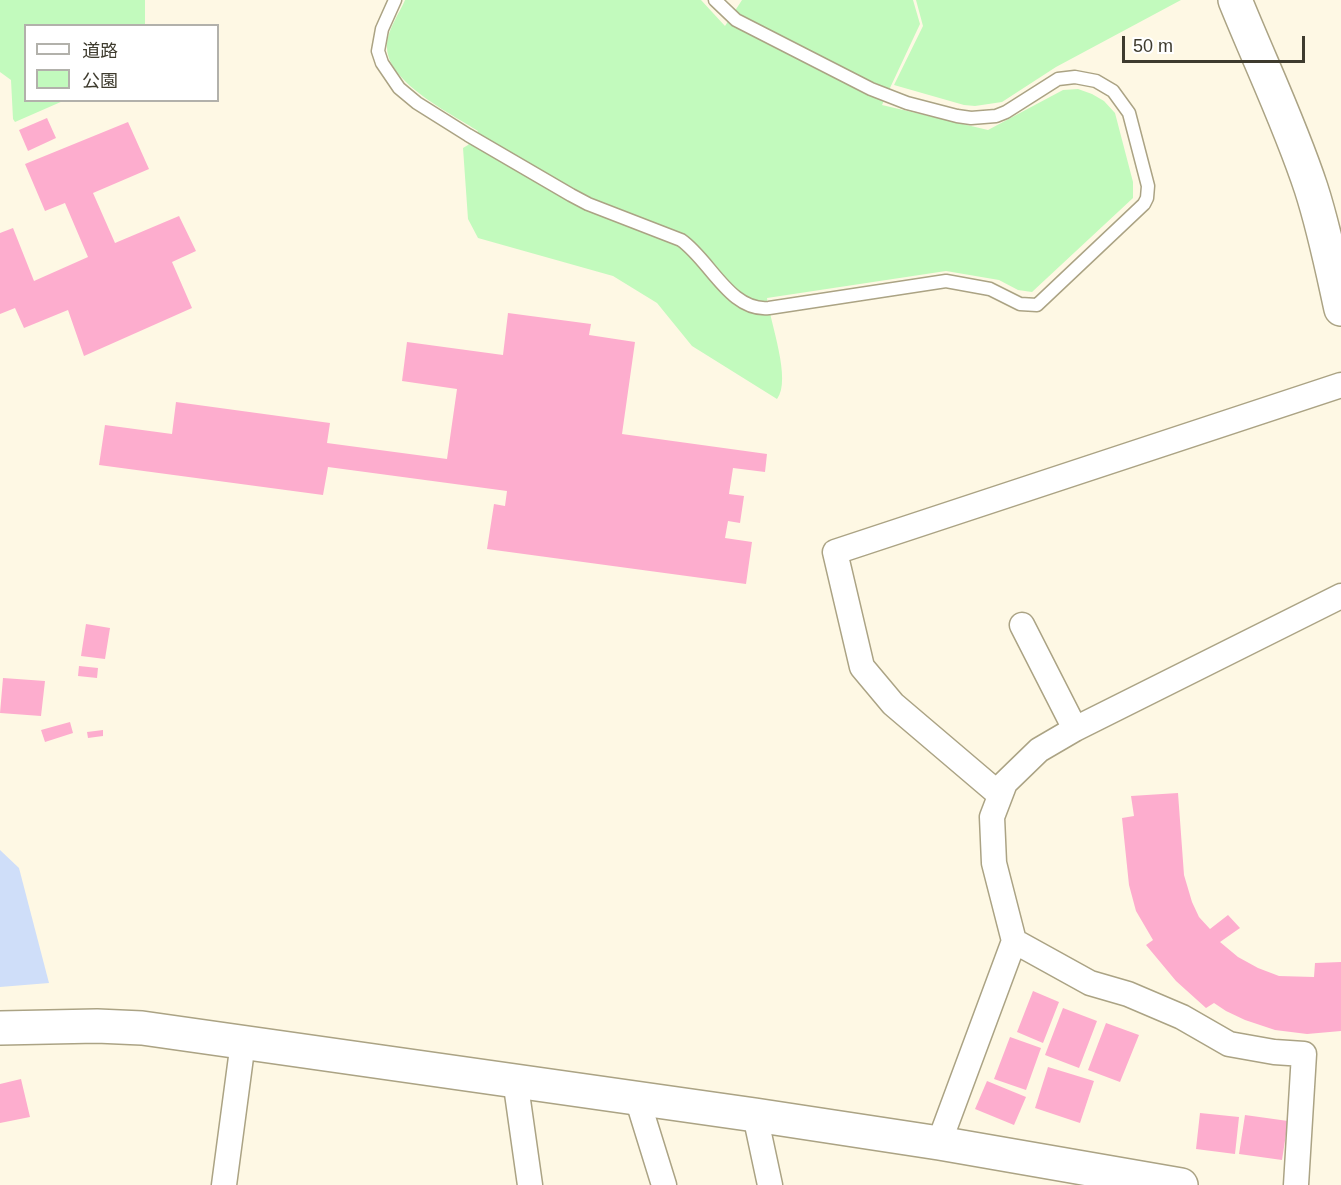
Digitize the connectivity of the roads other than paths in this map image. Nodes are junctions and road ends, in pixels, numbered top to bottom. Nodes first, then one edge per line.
1 (395, 0) edge
2 (714, 0) edge
3 (1235, 0) edge
4 (1341, 309) edge
5 (1341, 385) edge
6 (1341, 596) edge
7 (1022, 625) dead end
8 (1075, 729) junction
9 (1000, 795) junction
10 (1014, 941) junction
11 (0, 1028) edge
12 (243, 1042) junction
13 (515, 1079) junction
14 (637, 1098) junction
15 (754, 1115) junction
16 (939, 1143) junction
17 (1107, 1179) edge
18 (224, 1185) edge
19 (530, 1185) edge
20 (664, 1185) edge
21 (770, 1185) edge
22 (1181, 1185) edge
23 (1296, 1185) edge

1 - 2 lane
3 - 4 street
5 - 9 street
6 - 8 street
7 - 8 street
8 - 9 street
9 - 10 street
10 - 16 street
10 - 23 street
11 - 12 street
12 - 13 street
12 - 18 street
13 - 14 street
13 - 19 street
14 - 15 street
14 - 20 street
15 - 16 street
15 - 21 street
16 - 17 street
17 - 22 street

